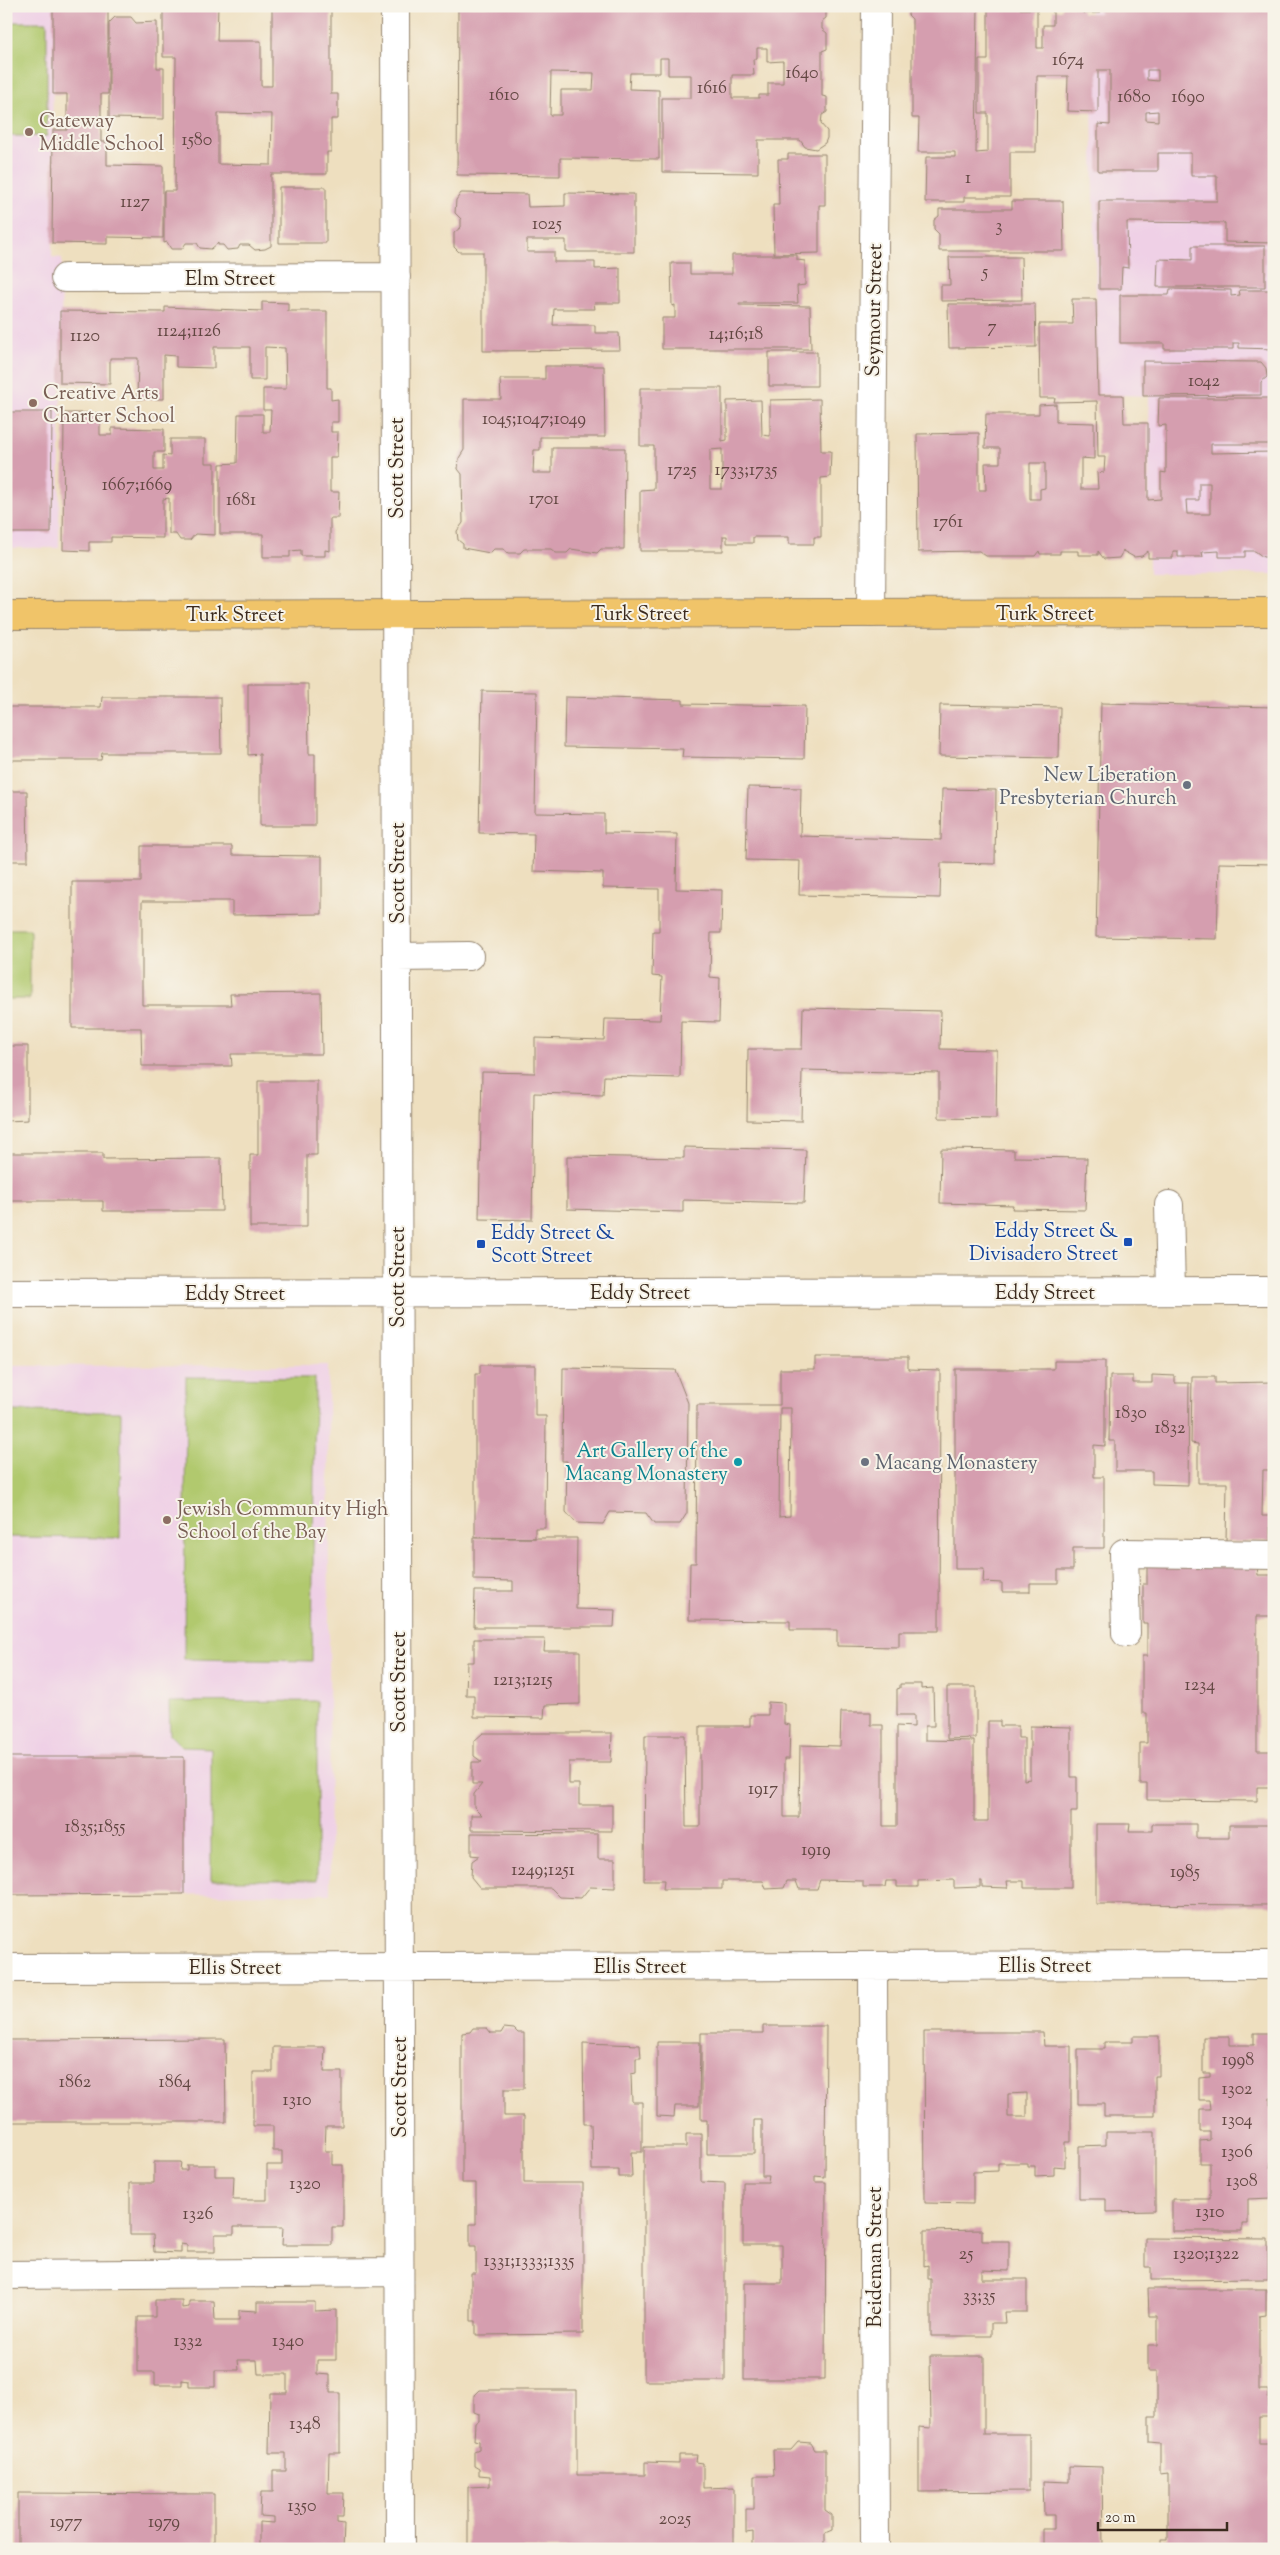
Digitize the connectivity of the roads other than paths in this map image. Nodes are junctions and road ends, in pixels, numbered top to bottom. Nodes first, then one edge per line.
1 (395, 6) edge
2 (876, 6) edge
3 (396, 277) junction
4 (65, 278) dead end
5 (1274, 612) edge
6 (871, 613) junction
7 (396, 614) junction
8 (6, 615) edge
9 (469, 956) dead end
10 (397, 957) junction
11 (1169, 1205) dead end
12 (1170, 1291) junction
13 (1274, 1291) edge
14 (397, 1293) junction
15 (6, 1294) edge
16 (1274, 1554) edge
17 (1126, 1633) dead end
18 (1274, 1965) edge
19 (873, 1966) junction
20 (399, 1967) junction
21 (6, 1968) edge
22 (399, 2272) junction
23 (6, 2275) edge
24 (400, 2549) edge
25 (875, 2549) edge

1 - 3 street, Scott Street
2 - 6 street, Seymour Street
3 - 4 street, Elm Street
3 - 7 street, Scott Street
5 - 6 main road, Turk Street
6 - 7 main road, Turk Street
7 - 8 main road, Turk Street
7 - 10 street, Scott Street
9 - 10 street
10 - 14 street, Scott Street
11 - 12 street
12 - 13 street, Eddy Street
12 - 14 street, Eddy Street
14 - 15 street, Eddy Street
14 - 20 street, Scott Street
16 - 17 street
18 - 19 street, Ellis Street
19 - 20 street, Ellis Street
19 - 25 street, Beideman Street
20 - 21 street, Ellis Street
20 - 22 street, Scott Street
22 - 23 street
22 - 24 street, Scott Street

